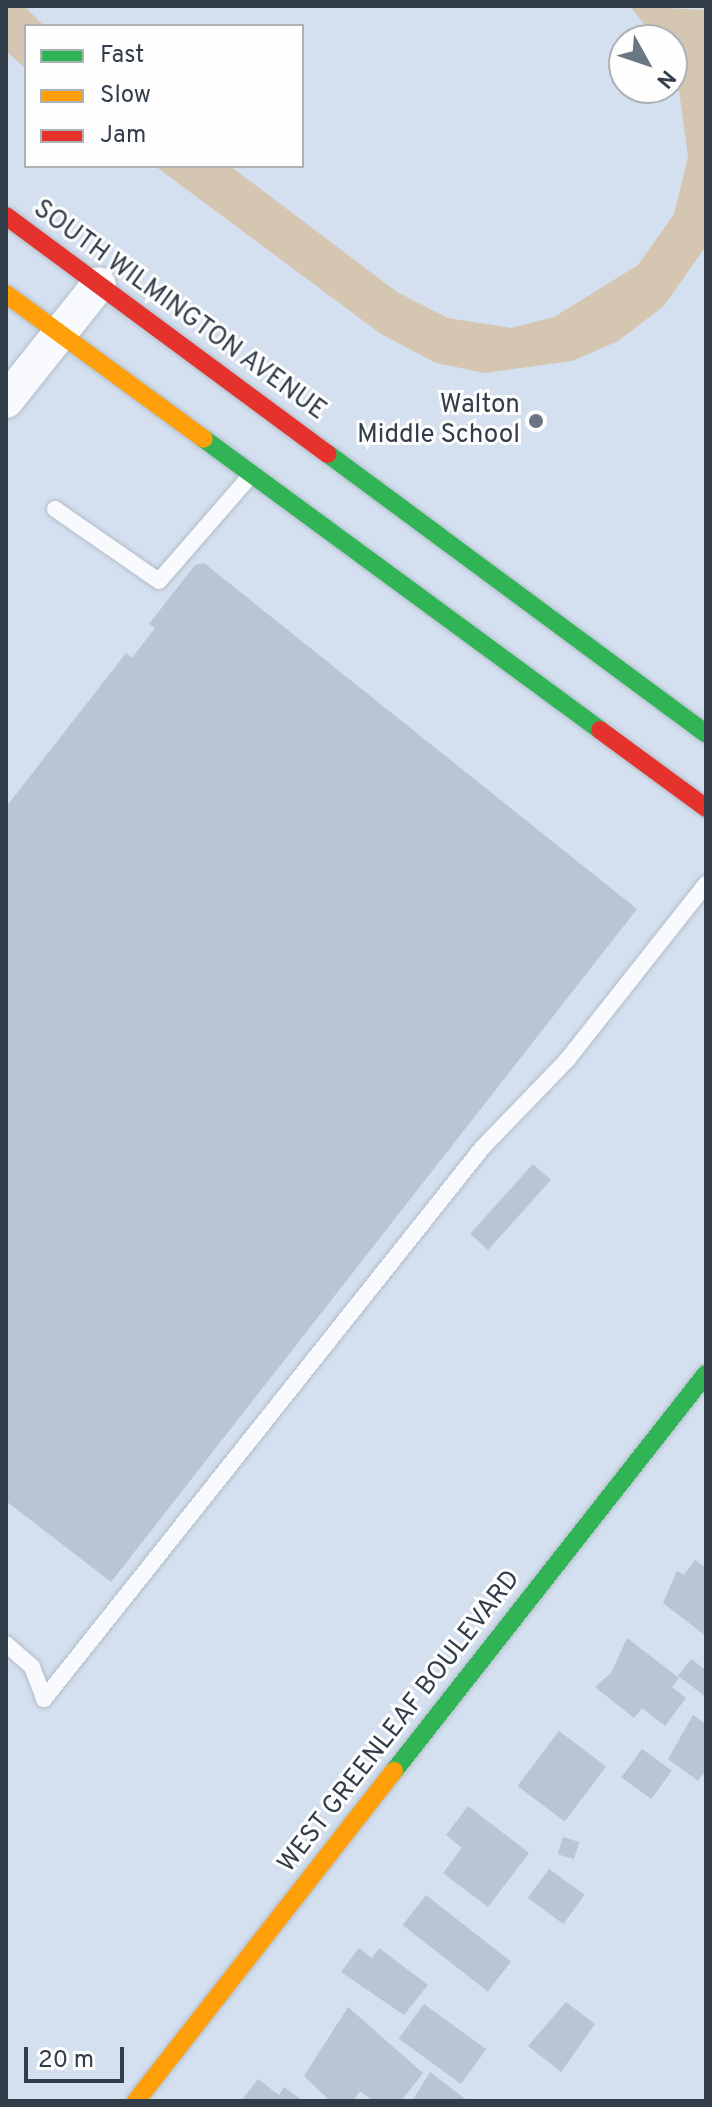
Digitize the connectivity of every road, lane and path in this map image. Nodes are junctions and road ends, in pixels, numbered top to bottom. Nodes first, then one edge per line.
1 (6, 216) edge
2 (99, 284) junction
3 (6, 294) edge
4 (60, 333) junction
5 (6, 401) edge
6 (252, 474) junction
7 (55, 509) dead end
8 (706, 734) edge
9 (706, 808) edge
10 (706, 884) edge
11 (706, 1374) edge
12 (6, 1644) edge
13 (136, 2101) edge

1 - 2 main road, SOUTH WILMINGTON AVENUE
2 - 4 street
2 - 8 main road, SOUTH WILMINGTON AVENUE
3 - 4 main road
4 - 5 street
4 - 6 main road
6 - 7 lane
6 - 9 main road
10 - 12 lane
11 - 13 main road, WEST GREENLEAF BOULEVARD

